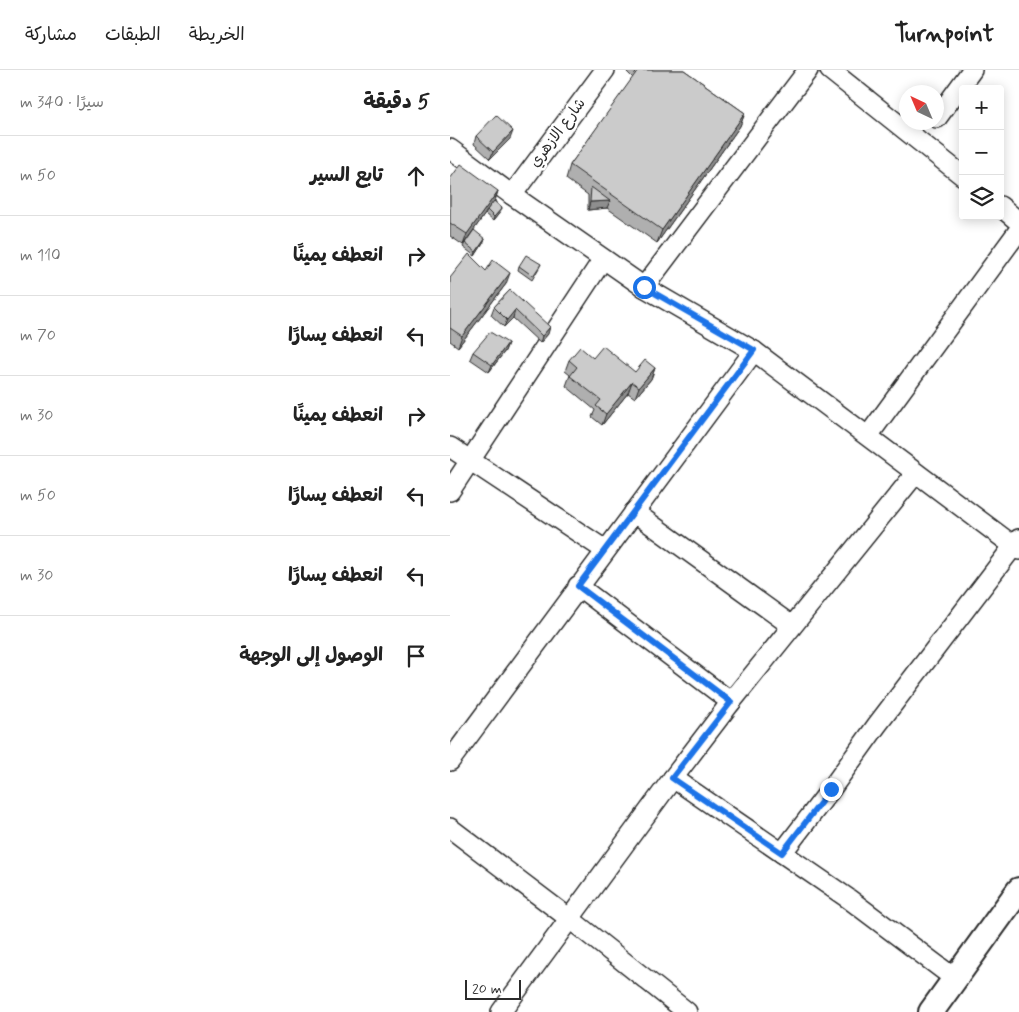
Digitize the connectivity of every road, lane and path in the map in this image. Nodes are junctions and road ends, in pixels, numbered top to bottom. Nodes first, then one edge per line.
1 (605, 70) edge
2 (808, 70) edge
3 (830, 70) edge
4 (972, 70) edge
5 (944, 107) edge
6 (927, 130) edge
7 (920, 140) junction
8 (450, 149) edge
9 (962, 175) edge
10 (512, 195) junction
11 (1004, 209) edge
12 (1019, 222) edge
13 (1019, 230) edge
14 (603, 259) junction
15 (644, 287) junction
16 (754, 350) junction
17 (868, 436) junction
18 (450, 447) edge
19 (471, 461) junction
20 (916, 472) junction
21 (450, 491) edge
22 (634, 512) junction
23 (1017, 545) edge
24 (605, 550) junction
25 (578, 586) junction
26 (792, 626) junction
27 (731, 702) junction
28 (450, 761) edge
29 (672, 778) junction
30 (450, 828) edge
31 (782, 853) junction
32 (1019, 890) edge
33 (570, 919) junction
34 (954, 978) junction
35 (501, 1012) edge
36 (687, 1012) edge
37 (931, 1012) edge

1 - 10 street, شارع الازهري
2 - 15 street
3 - 7 street
4 - 5 street
6 - 7 street
7 - 9 street
8 - 10 street
10 - 14 street
11 - 12 street
13 - 17 street
14 - 15 street
14 - 19 street
15 - 16 street
16 - 17 street
16 - 22 street
17 - 20 street
18 - 19 street
19 - 21 street
19 - 24 street
20 - 23 street
20 - 26 street
22 - 24 street
22 - 26 street
23 - 31 street
24 - 25 street
25 - 27 street
25 - 28 street
26 - 27 street
27 - 29 street
29 - 31 street
29 - 33 street
30 - 33 street
31 - 34 street
32 - 34 street
33 - 35 street
33 - 36 street
34 - 37 street

